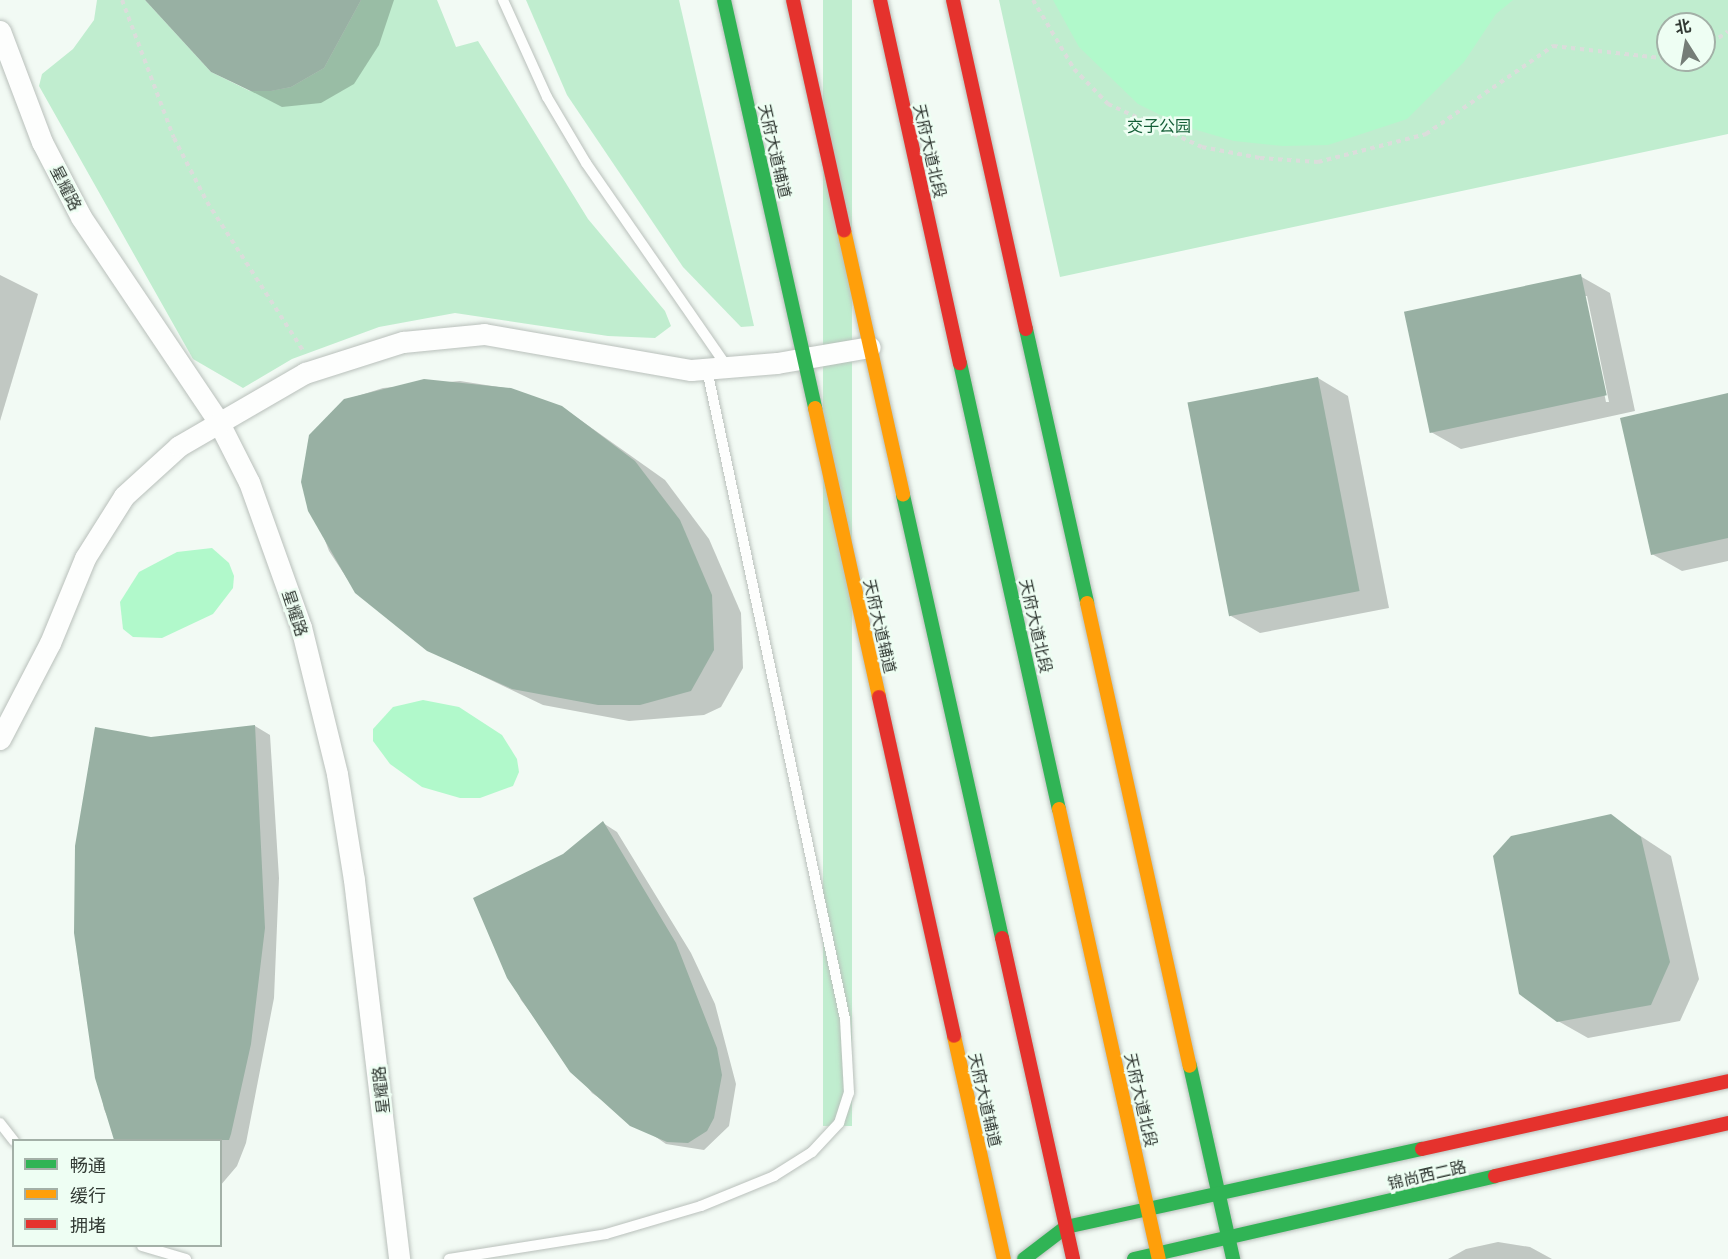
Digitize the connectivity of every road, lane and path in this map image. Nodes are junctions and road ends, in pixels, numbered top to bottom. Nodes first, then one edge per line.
1 (122, 0) edge
2 (503, 0) edge
3 (724, 0) edge
4 (793, 0) edge
5 (880, 0) edge
6 (953, 0) edge
7 (1033, 0) edge
8 (0, 31) edge
9 (1656, 57) edge
10 (870, 347) junction
11 (804, 359) junction
12 (717, 369) junction
13 (315, 370) junction
14 (218, 421) junction
15 (0, 740) edge
16 (1728, 1081) edge
17 (0, 1123) edge
18 (1728, 1123) edge
19 (12, 1139) edge
20 (1218, 1193) junction
21 (1148, 1209) junction
22 (1066, 1227) junction
23 (1228, 1238) junction
24 (148, 1247) edge
25 (1159, 1256) edge
26 (186, 1259) edge
27 (399, 1259) edge
28 (449, 1259) edge
29 (1004, 1259) edge
30 (1024, 1259) edge
31 (1073, 1259) edge
32 (1134, 1259) edge
33 (1233, 1259) edge

1 - 13 path
2 - 12 lane
3 - 11 street, 天府大道辅道
4 - 10 street
5 - 21 street, 天府大道北段
6 - 20 street
7 - 9 path
8 - 14 street, 星耀路
10 - 11 street
10 - 22 street
11 - 12 street
11 - 29 street, 天府大道辅道
12 - 13 street
12 - 28 lane
13 - 14 street
14 - 15 street
14 - 27 street, 星耀路
16 - 20 street
17 - 19 lane
18 - 23 street, 锦尚西二路
20 - 21 street
20 - 23 street
21 - 22 street
21 - 25 street, 天府大道北段
22 - 30 street
22 - 31 street
23 - 25 street, 锦尚西二路
23 - 33 street
24 - 26 lane
25 - 32 street, 锦尚西二路

